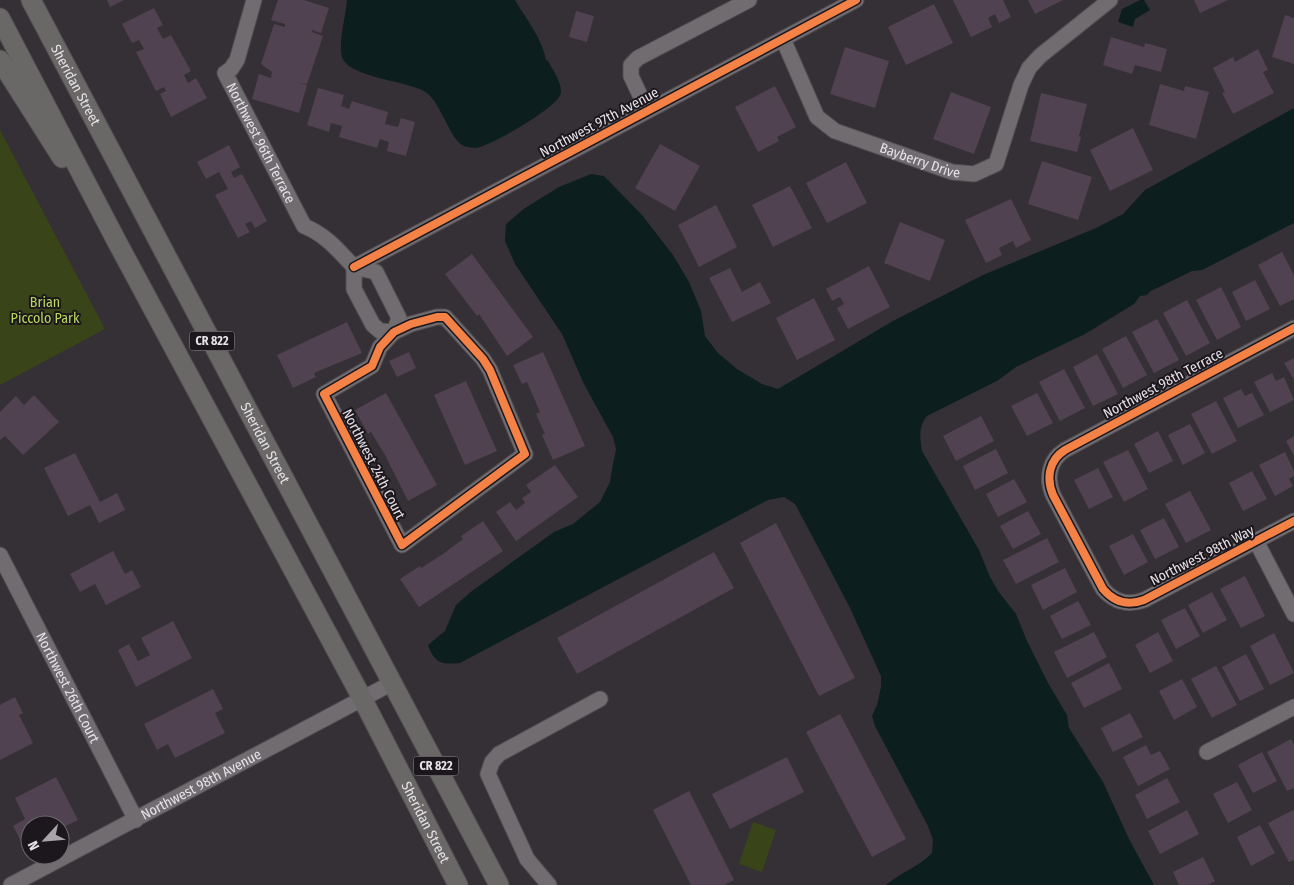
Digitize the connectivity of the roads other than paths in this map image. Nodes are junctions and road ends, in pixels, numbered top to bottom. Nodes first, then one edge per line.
1 (31, 0) edge
2 (254, 0) edge
3 (749, 0) edge
4 (856, 0) edge
5 (1110, 0) edge
6 (0, 18) edge
7 (783, 39) junction
8 (0, 60) edge
9 (647, 110) junction
10 (116, 240) junction
11 (354, 267) junction
12 (1294, 328) edge
13 (394, 332) junction
14 (1294, 521) edge
15 (1256, 541) junction
16 (0, 555) edge
17 (1119, 601) joint
18 (1294, 614) edge
19 (392, 683) junction
20 (362, 698) junction
21 (600, 699) dead end
22 (1294, 707) edge
23 (1207, 752) dead end
24 (136, 820) junction
25 (11, 885) edge
26 (458, 885) edge
27 (499, 885) edge
28 (549, 885) edge

1 - 19 main road, Sheridan Street / CR 822
2 - 11 street, Northwest 96th Terrace
3 - 9 street
4 - 7 street, Northwest 97th Avenue
5 - 7 street, Bayberry Drive
6 - 10 main road, Sheridan Street / CR 822
7 - 9 street, Northwest 97th Avenue
8 - 10 main road
9 - 11 street, Northwest 97th Avenue
10 - 20 main road, Sheridan Street / CR 822
11 - 13 street
11 - 13 street
12 - 17 street, Northwest 98th Terrace
13 - 13 street, Northwest 24th Court
14 - 15 street, Northwest 98th Way
15 - 17 street, Northwest 98th Way
15 - 18 street
16 - 24 street, Northwest 26th Court
19 - 20 street, Northwest 98th Avenue
19 - 27 main road, Sheridan Street / CR 822
20 - 24 street, Northwest 98th Avenue
20 - 26 main road, Sheridan Street / CR 822
21 - 28 street
22 - 23 street
24 - 25 street, Northwest 98th Avenue

